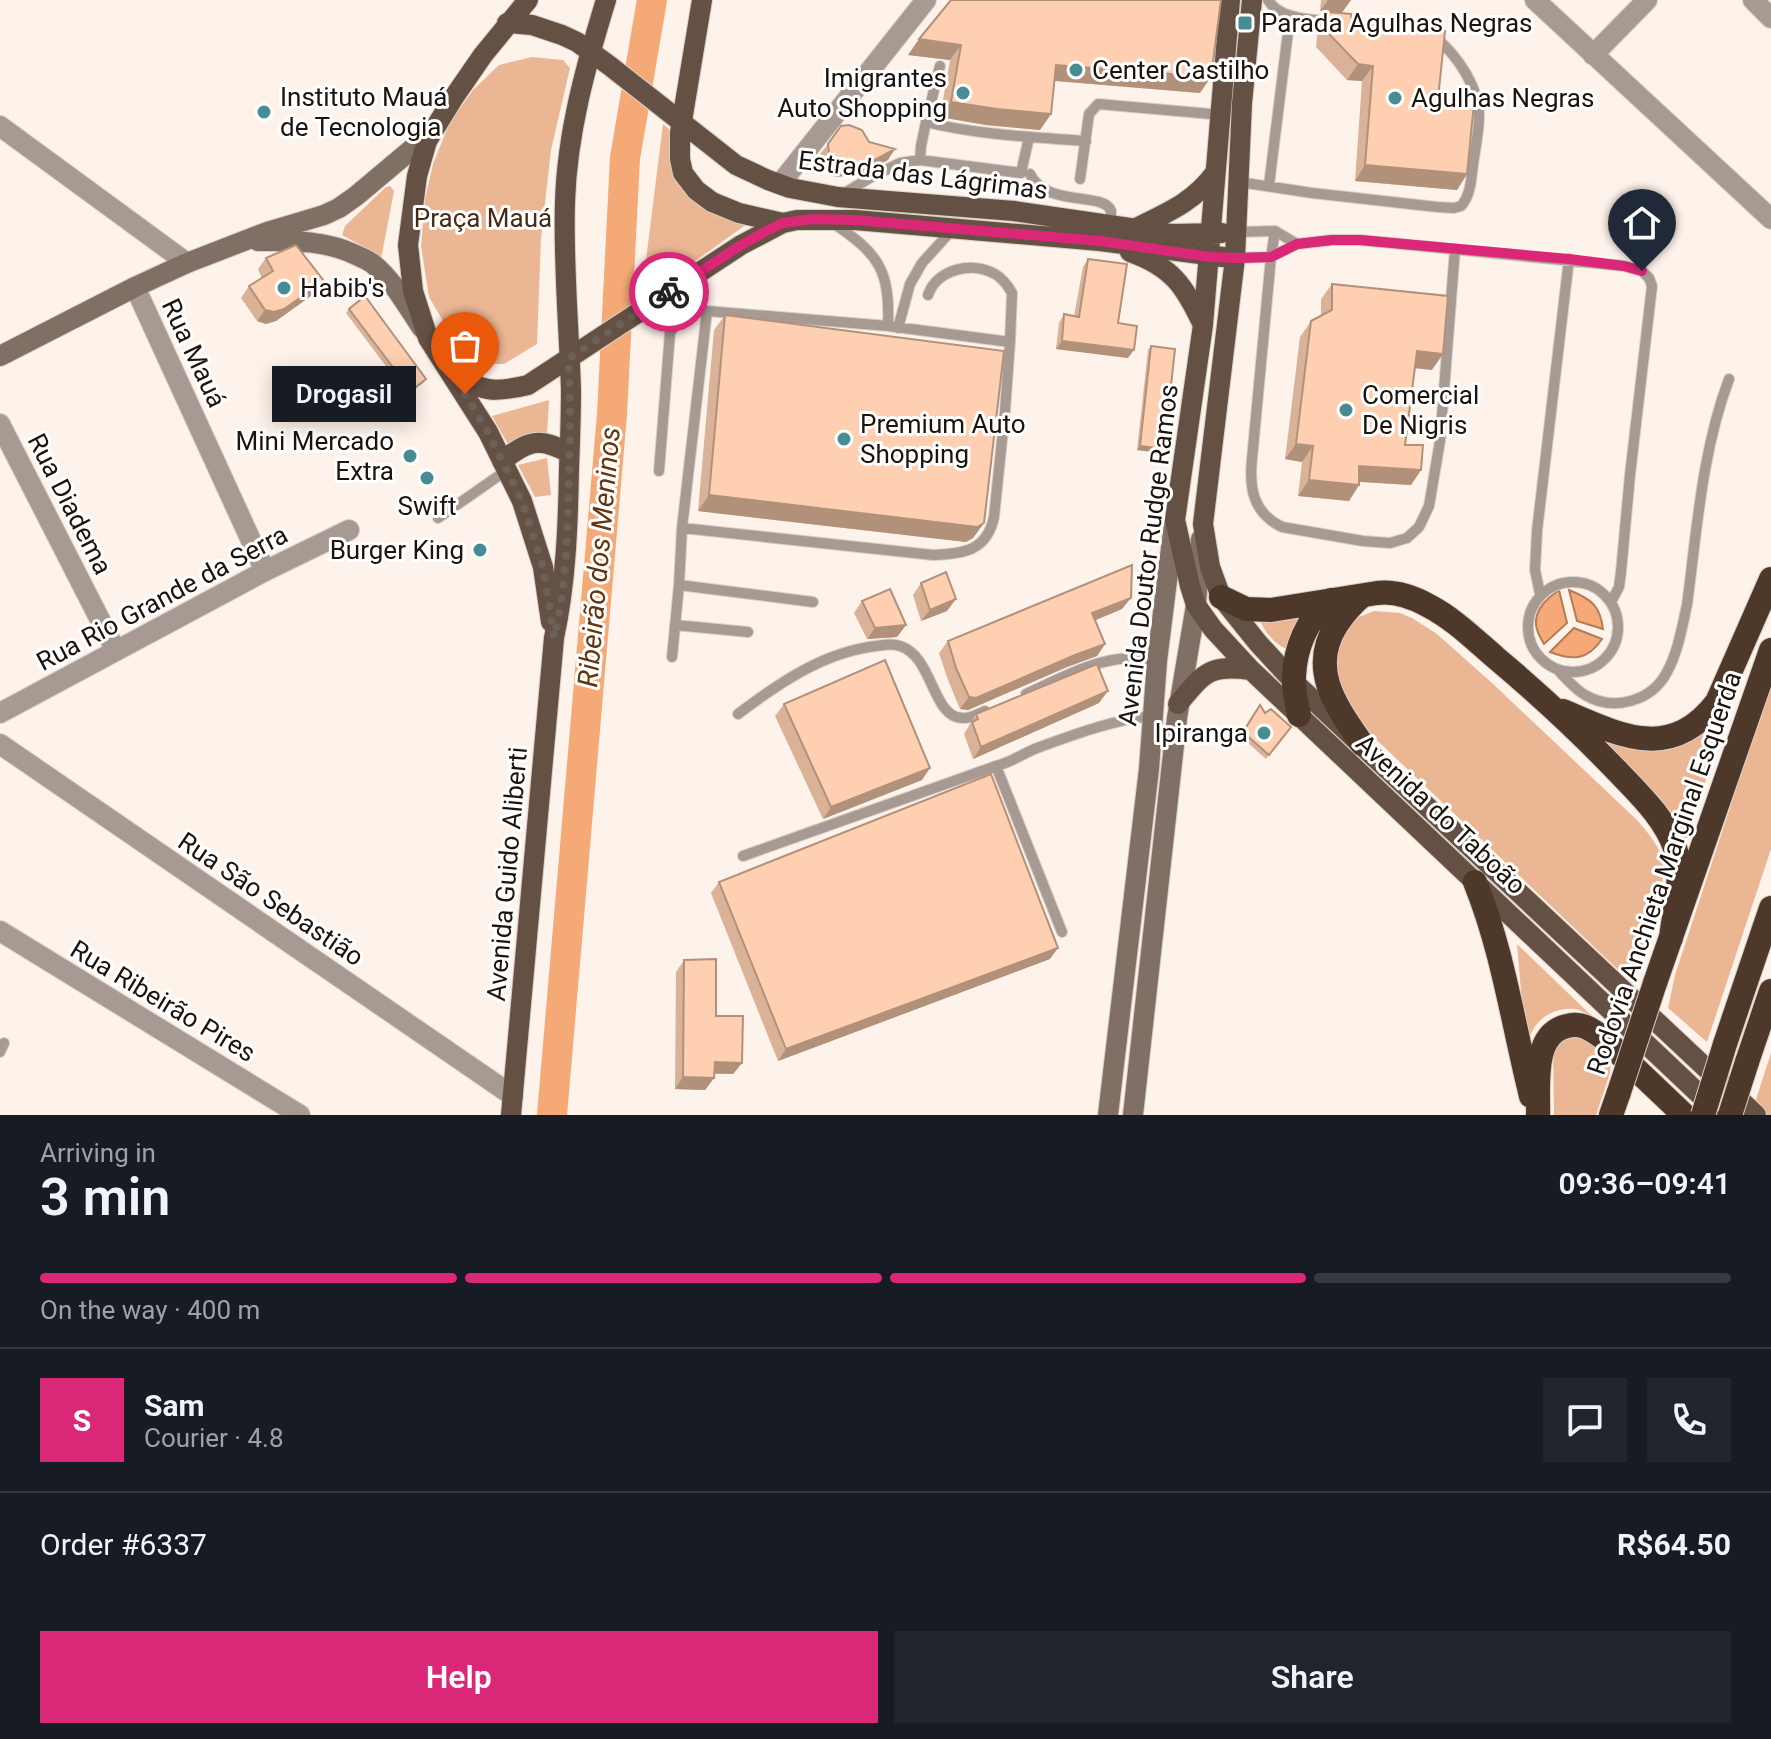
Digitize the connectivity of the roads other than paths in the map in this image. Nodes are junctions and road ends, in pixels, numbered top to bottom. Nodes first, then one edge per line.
1 (528, 0) edge
2 (606, 0) edge
3 (702, 0) edge
4 (926, 0) edge
5 (1230, 0) edge
6 (1535, 0) edge
7 (1647, 0) edge
8 (1753, 0) edge
9 (1270, 4) edge
10 (1251, 9) edge
11 (1290, 16) junction
12 (1771, 18) edge
13 (507, 23) junction
14 (1351, 23) edge
15 (1429, 34) edge
16 (590, 52) junction
17 (1593, 55) junction
18 (940, 66) dead end
19 (1211, 114) dead end
20 (675, 116) junction
21 (926, 122) junction
22 (0, 126) edge
23 (1029, 137) junction
24 (427, 141) junction
25 (1086, 141) junction
26 (920, 160) junction
27 (1215, 173) junction
28 (1030, 174) dead end
29 (1080, 179) dead end
30 (1239, 182) junction
31 (780, 184) junction
32 (1269, 185) junction
33 (838, 197) junction
34 (828, 219) junction
35 (1771, 219) edge
36 (783, 223) junction
37 (953, 229) junction
38 (1134, 229) junction
39 (1275, 231) junction
40 (1238, 232) junction
41 (1106, 233) junction
42 (1211, 234) junction
43 (246, 242) junction
44 (1297, 244) junction
45 (1455, 249) junction
46 (1210, 257) junction
47 (1271, 257) junction
48 (1235, 258) junction
49 (1569, 259) junction
50 (187, 263) junction
51 (135, 287) junction
52 (928, 295) dead end
53 (707, 311) junction
54 (1203, 325) junction
55 (893, 327) junction
56 (428, 338) junction
57 (1010, 342) junction
58 (0, 356) edge
59 (568, 359) junction
60 (453, 374) junction
61 (1729, 379) dead end
62 (0, 424) edge
63 (569, 453) junction
64 (505, 466) junction
65 (659, 471) dead end
66 (438, 518) dead end
67 (1175, 520) junction
68 (1203, 524) junction
69 (682, 528) junction
70 (349, 530) dead end
71 (265, 571) junction
72 (1771, 579) edge
73 (679, 585) junction
74 (1540, 594) junction
75 (1362, 596) junction
76 (1221, 597) junction
77 (1331, 600) junction
78 (813, 602) dead end
79 (1611, 602) junction
80 (1196, 605) junction
81 (675, 625) junction
82 (748, 632) dead end
83 (554, 638) junction
84 (1771, 650) edge
85 (116, 651) junction
86 (672, 657) dead end
87 (1157, 661) junction
88 (1251, 670) junction
89 (1558, 670) junction
90 (1293, 681) junction
91 (1021, 696) edge
92 (1552, 706) junction
93 (996, 707) edge
94 (1178, 711) junction
95 (0, 713) edge
96 (738, 714) dead end
97 (1299, 715) junction
98 (1154, 716) junction
99 (0, 744) edge
100 (1362, 744) junction
101 (996, 766) junction
102 (743, 856) dead end
103 (1475, 882) junction
104 (1771, 908) edge
105 (0, 931) edge
106 (1062, 932) dead end
107 (1671, 938) junction
108 (1771, 991) edge
109 (1615, 1103) edge
110 (512, 1105) edge
111 (300, 1115) edge
112 (1108, 1115) edge
113 (1133, 1115) edge
114 (1537, 1115) edge
115 (1684, 1115) edge
116 (1703, 1115) edge
117 (1722, 1115) edge
118 (1730, 1115) edge
119 (1756, 1115) edge

1 - 13 main road, Avenida Guido Aliberti
2 - 16 main road, Avenida Guido Aliberti
3 - 20 main road
4 - 31 street
5 - 27 main road, Avenida Doutor Rudge Ramos
6 - 17 street
7 - 17 street
8 - 12 street
9 - 10 lane
9 - 11 lane
10 - 30 main road, Avenida Doutor Rudge Ramos
11 - 14 lane
11 - 32 lane
13 - 16 main road, Estrada das Lágrimas
13 - 24 main road, Avenida Guido Aliberti
15 - 32 lane
16 - 20 main road, Estrada das Lágrimas
16 - 59 main road, Avenida Guido Aliberti
17 - 35 street
18 - 21 lane
19 - 25 lane
20 - 31 main road, Estrada das Lágrimas
20 - 36 main road
21 - 23 lane
21 - 26 lane
22 - 50 street
23 - 25 lane
23 - 26 lane
24 - 43 street
24 - 56 main road, Avenida Guido Aliberti
25 - 29 lane
26 - 33 lane
27 - 38 main road
27 - 42 main road, Avenida Doutor Rudge Ramos
28 - 41 lane
30 - 32 lane
30 - 40 main road, Avenida Doutor Rudge Ramos
31 - 33 main road, Estrada das Lágrimas
33 - 41 main road, Estrada das Lágrimas
34 - 36 main road, Estrada das Lágrimas
34 - 37 main road, Estrada das Lágrimas
34 - 55 lane
36 - 59 main road, Estrada das Lágrimas
37 - 41 main road, Estrada das Lágrimas
37 - 55 lane
38 - 41 main road, Estrada das Lágrimas
38 - 42 main road, Estrada das Lágrimas
39 - 40 lane
39 - 44 lane
39 - 47 lane
40 - 42 main road, Estrada das Lágrimas
40 - 48 main road, Avenida Doutor Rudge Ramos
41 - 46 main road, Estrada das Lágrimas
41 - 54 main road
42 - 46 main road, Avenida Doutor Rudge Ramos
43 - 50 street
43 - 56 street
44 - 45 lane
44 - 47 lane
45 - 47 lane
45 - 49 lane
46 - 48 main road, Estrada das Lágrimas
46 - 54 main road, Avenida Doutor Rudge Ramos
47 - 48 lane
48 - 68 main road, Avenida Doutor Rudge Ramos
49 - 74 lane
49 - 79 lane
50 - 51 street
51 - 58 street
51 - 71 street, Rua Mauá
52 - 57 lane
53 - 55 lane
53 - 65 lane
53 - 69 lane
54 - 67 main road, Avenida Doutor Rudge Ramos
55 - 57 lane
56 - 60 main road, Avenida Guido Aliberti
57 - 69 lane
59 - 60 main road, Estrada das Lágrimas
59 - 63 main road, Avenida Guido Aliberti
60 - 64 main road, Avenida Guido Aliberti
61 - 89 lane
62 - 85 street, Rua Diadema
63 - 64 main road
63 - 83 main road, Avenida Guido Aliberti
64 - 66 lane
64 - 83 main road, Avenida Guido Aliberti
67 - 80 main road, Avenida do Taboão
67 - 87 street, Avenida Doutor Rudge Ramos
68 - 76 main road, Avenida do Taboão
68 - 80 street, Avenida Doutor Rudge Ramos
69 - 73 lane
70 - 71 street, Rua Rio Grande da Serra
71 - 85 street, Rua Rio Grande da Serra
72 - 92 highway
73 - 78 lane
73 - 81 lane
74 - 79 lane
74 - 89 lane
75 - 77 highway
75 - 92 highway
75 - 100 highway
76 - 77 highway
76 - 90 main road, Avenida do Taboão
77 - 90 highway
79 - 89 lane
80 - 88 main road, Avenida do Taboão
80 - 94 street, Avenida Doutor Rudge Ramos
81 - 82 lane
81 - 86 lane
83 - 110 main road, Avenida Guido Aliberti
84 - 107 highway, Rodovia Anchieta Marginal Esquerda
85 - 95 street, Rua Rio Grande da Serra
87 - 91 lane
87 - 98 street, Avenida Doutor Rudge Ramos
88 - 94 main road
88 - 97 main road, Avenida do Taboão
90 - 97 highway
90 - 100 main road, Avenida do Taboão
92 - 107 highway
93 - 96 lane
94 - 98 street
94 - 113 street, Avenida Doutor Rudge Ramos
97 - 103 main road, Avenida do Taboão
98 - 101 lane
98 - 112 street, Avenida Doutor Rudge Ramos
99 - 110 street, Rua São Sebastião
100 - 119 main road, Avenida do Taboão
101 - 102 lane
101 - 106 lane
103 - 114 highway
103 - 117 main road, Avenida do Taboão
104 - 116 highway, bridge
105 - 111 street, Rua Ribeirão Pires
107 - 109 highway, Rodovia Anchieta Marginal Esquerda, bridge
108 - 118 highway, bridge
114 - 115 highway

